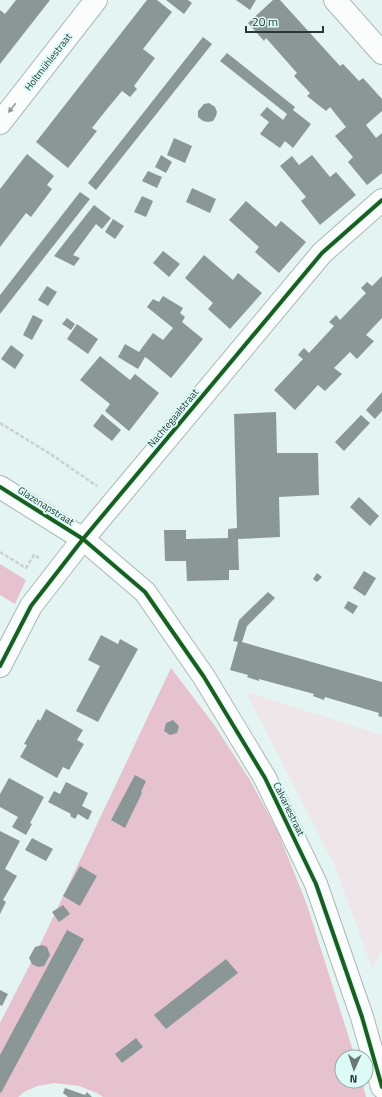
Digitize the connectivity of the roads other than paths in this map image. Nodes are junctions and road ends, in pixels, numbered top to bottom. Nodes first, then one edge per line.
1 (96, 0) edge
2 (335, 0) edge
3 (382, 53) edge
4 (0, 123) edge
5 (382, 200) edge
6 (0, 487) edge
7 (83, 539) junction
8 (0, 666) edge
9 (382, 1087) edge

1 -> 4 street, Holtmühlestraat
2 - 3 street
5 - 7 street, Nachtegaalstraat
6 - 7 street, Glazenapstraat
7 - 8 street, Nachtegaalstraat
7 - 9 street, Calvariestraat

